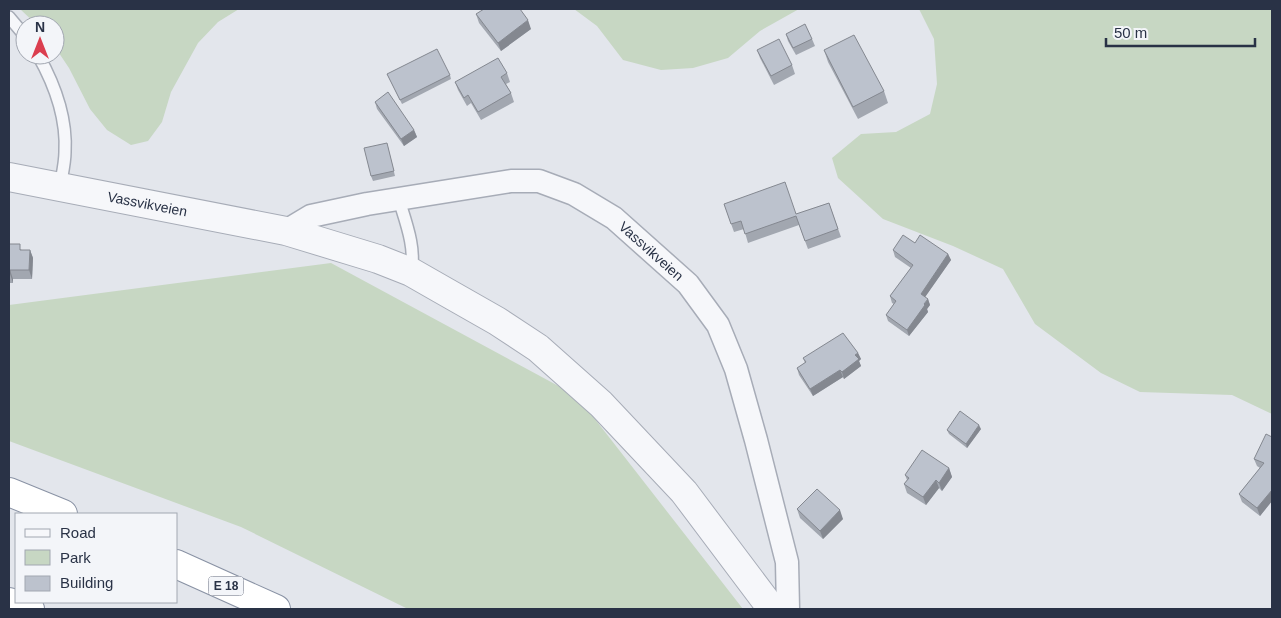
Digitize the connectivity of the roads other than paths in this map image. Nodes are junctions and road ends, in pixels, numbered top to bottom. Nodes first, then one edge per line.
1 (44, 65) edge
2 (9, 177) edge
3 (60, 187) junction
4 (399, 200) junction
5 (286, 231) junction
6 (411, 272) junction
7 (9, 492) edge
8 (60, 513) edge
9 (178, 565) edge
10 (9, 602) edge
11 (30, 609) edge
12 (276, 609) edge
13 (772, 609) edge
14 (788, 609) edge

1 - 3 lane
2 - 3 street, Vassvikveien
3 - 5 street, Vassvikveien
4 - 5 street, Vassvikveien
4 - 6 lane
4 - 14 street, Vassvikveien
5 - 6 street, Vassvikveien
6 - 13 street, Vassvikveien
7 - 8 highway
9 - 12 highway, E 18
10 - 11 highway

